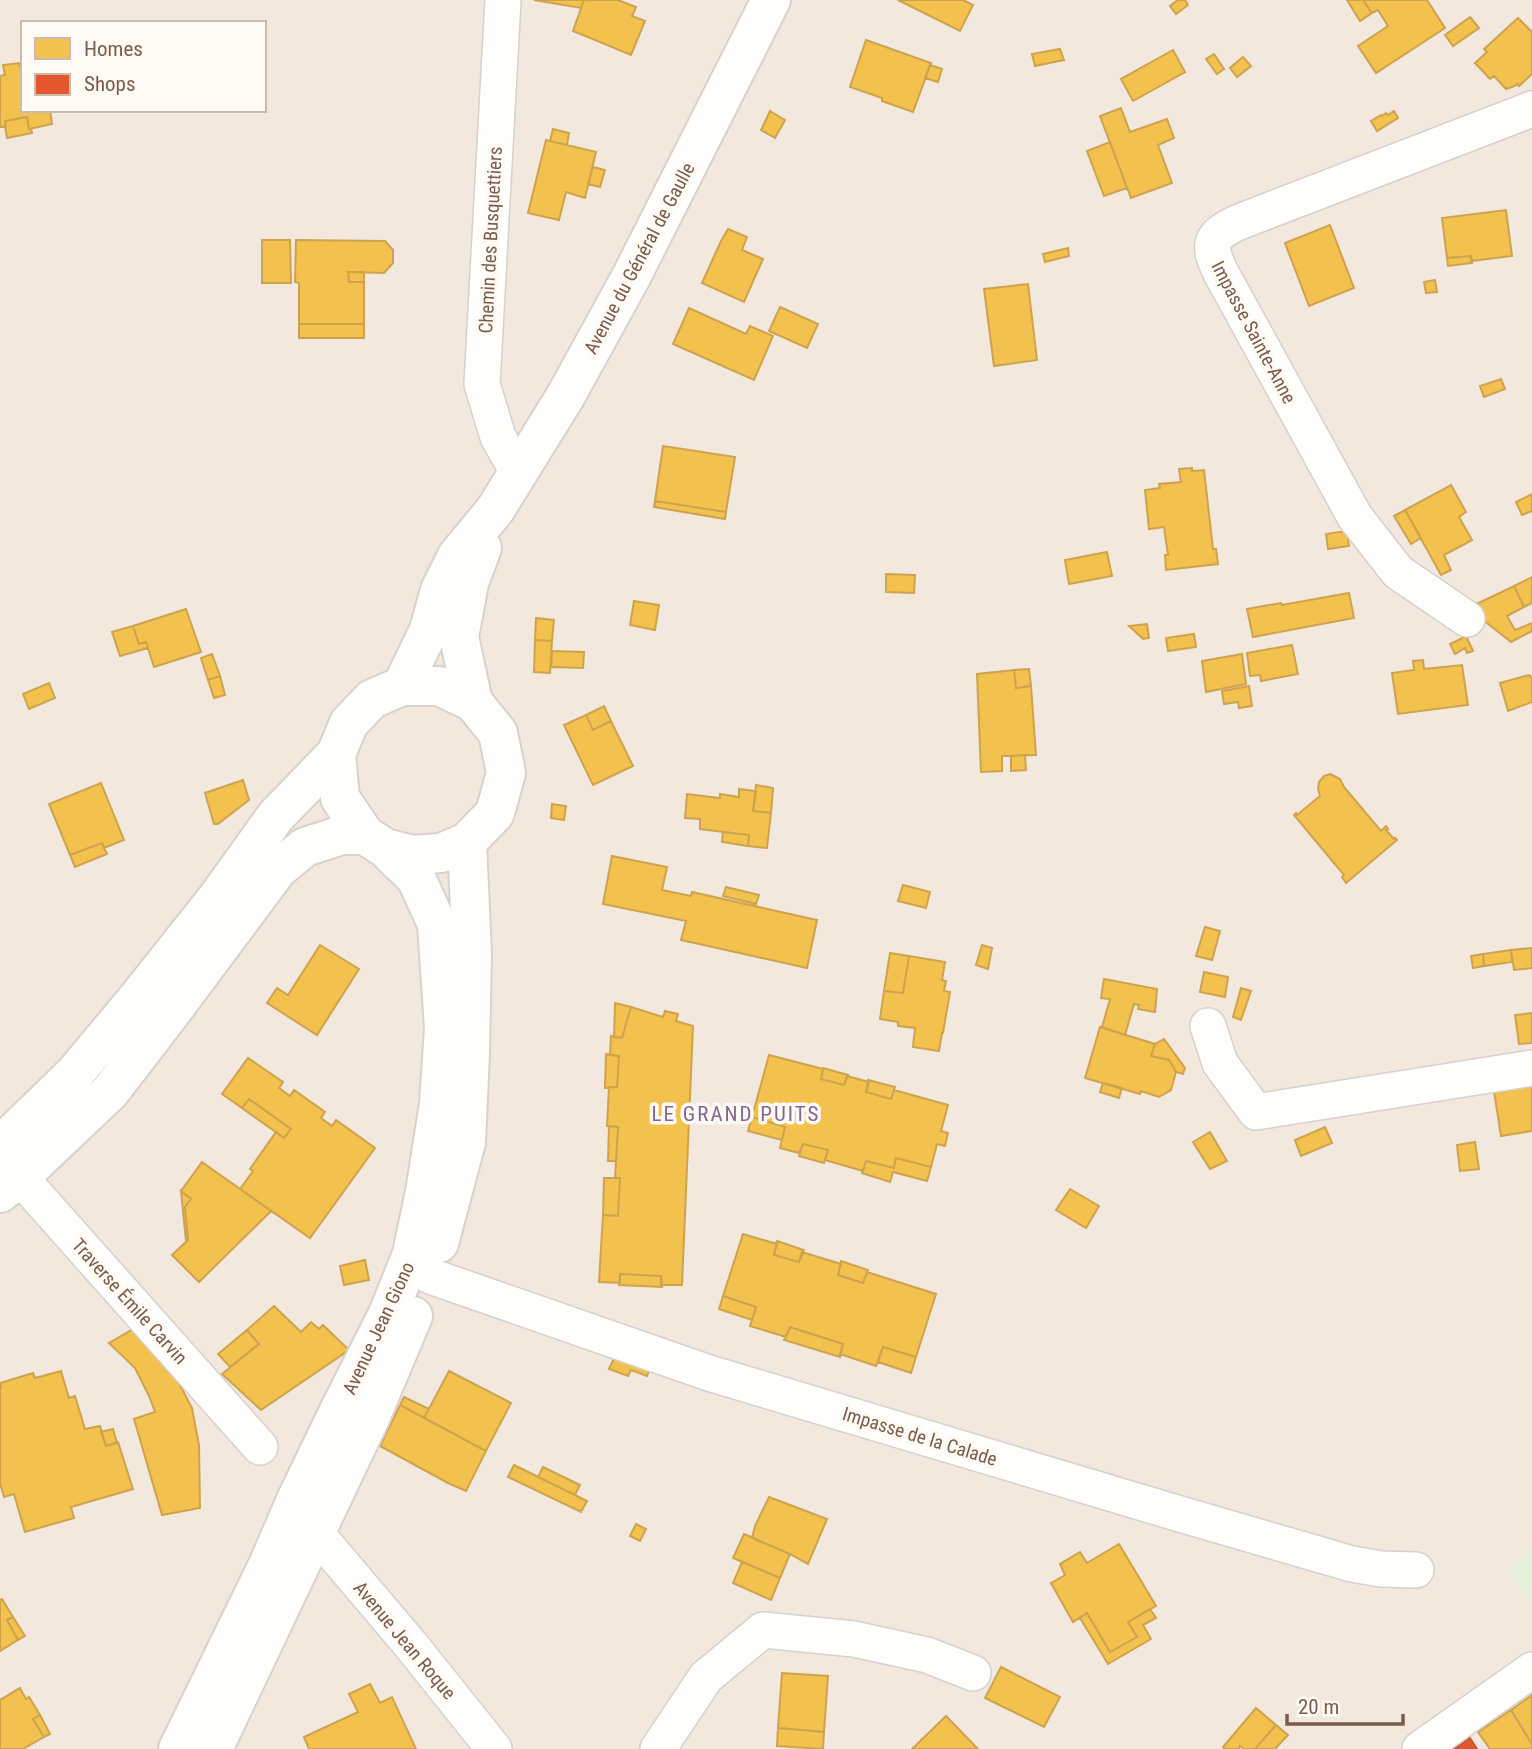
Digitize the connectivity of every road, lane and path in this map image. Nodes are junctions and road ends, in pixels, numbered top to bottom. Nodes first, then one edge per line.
1 (503, 0) edge
2 (771, 0) edge
3 (1532, 109) edge
4 (518, 472) junction
5 (495, 510) junction
6 (1467, 619) dead end
7 (402, 686) junction
8 (473, 702) junction
9 (336, 754) junction
10 (375, 841) junction
11 (467, 842) junction
12 (1208, 1026) dead end
13 (1532, 1068) edge
14 (5, 1168) edge
15 (430, 1276) junction
16 (260, 1447) dead end
17 (315, 1532) junction
18 (1416, 1570) dead end
19 (1532, 1670) edge
20 (973, 1673) dead end
21 (178, 1749) edge
22 (213, 1749) edge
23 (494, 1749) edge
24 (658, 1749) edge
25 (1420, 1749) edge

1 - 4 street, Chemin des Busquettiers
2 - 4 main road, Avenue du Général de Gaulle
3 - 6 street, Impasse Sainte-Anne
4 - 5 main road, Avenue du Général de Gaulle
5 - 7 main road, Avenue du Général de Gaulle
5 - 8 main road, Avenue du Général de Gaulle
7 - 8 main road
7 - 9 main road
8 - 11 main road
9 - 10 main road
9 - 14 main road
10 - 11 main road
10 - 14 main road
10 - 21 main road, Avenue Jean Giono
11 - 15 main road, Avenue Jean Giono
12 - 13 street
14 - 16 street, Traverse Émile Carvin
15 - 17 main road, Avenue Jean Giono
15 - 18 street, Impasse de la Calade
17 - 22 main road, Avenue Jean Giono
17 - 23 street, Avenue Jean Roque
19 - 25 street
20 - 24 street

